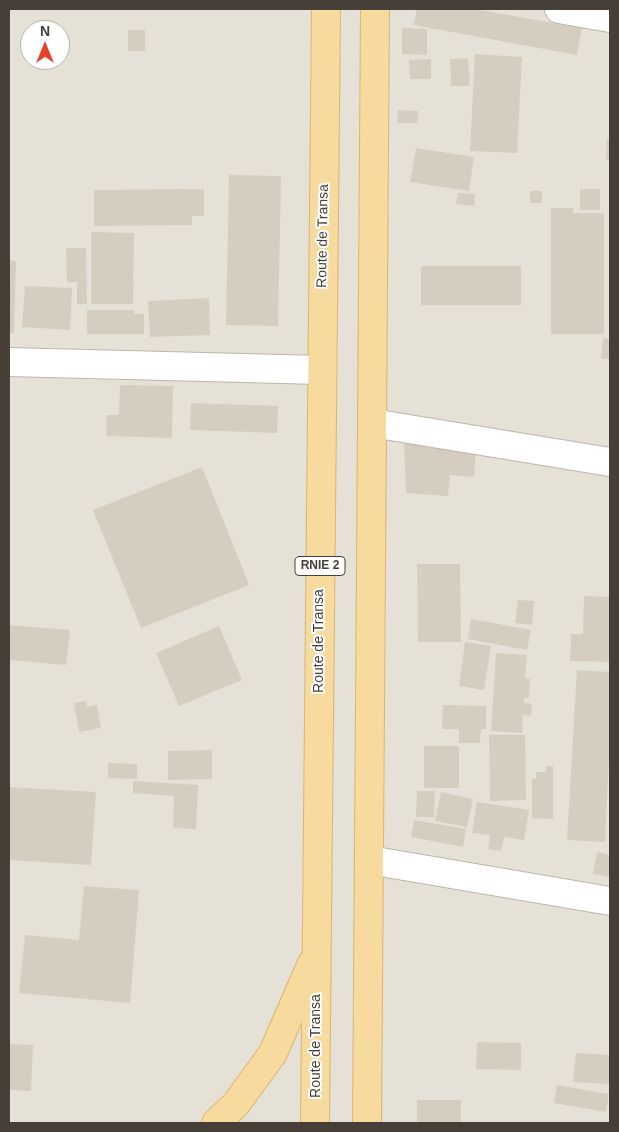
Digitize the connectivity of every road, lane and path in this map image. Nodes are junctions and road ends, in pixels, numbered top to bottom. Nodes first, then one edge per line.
1 (326, 9) edge
2 (375, 9) edge
3 (559, 9) edge
4 (610, 18) edge
5 (9, 362) edge
6 (321, 370) junction
7 (372, 423) junction
8 (610, 462) edge
9 (369, 860) junction
10 (610, 901) edge
11 (316, 952) junction
12 (216, 1123) edge
13 (315, 1123) edge
14 (367, 1123) edge

1 - 6 main road, Route de Transa / RNIE 2
2 - 7 main road
3 - 4 street
5 - 6 street
6 - 11 main road, Route de Transa / RNIE 2
7 - 8 street
7 - 9 main road
9 - 10 street
9 - 14 main road
11 - 12 main road
11 - 13 main road, Route de Transa / RNIE 2

